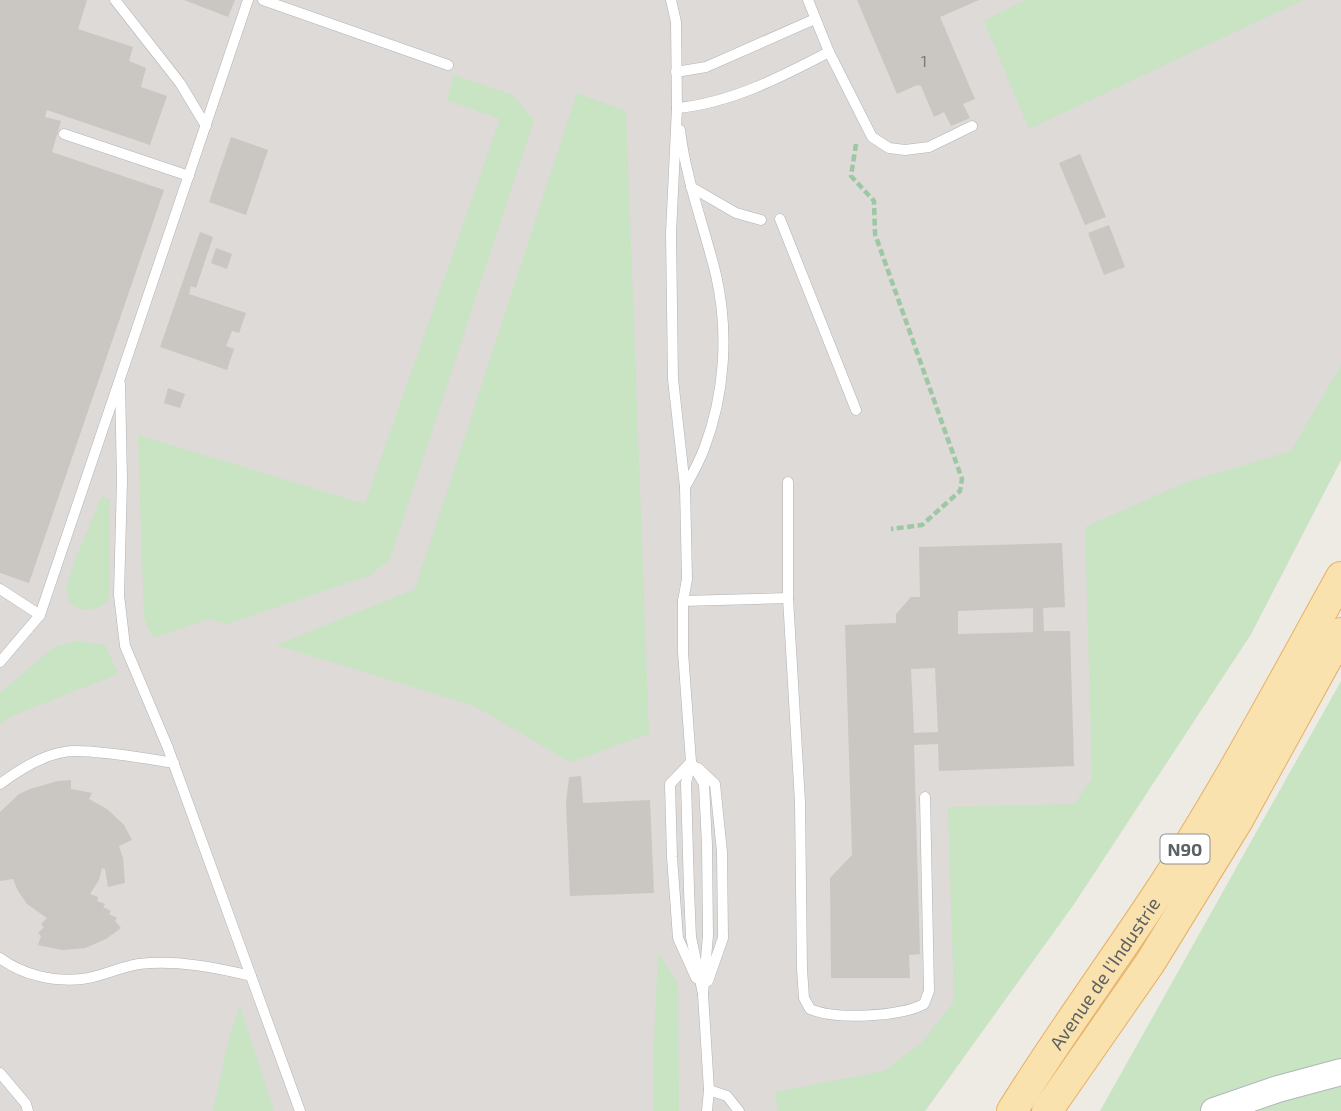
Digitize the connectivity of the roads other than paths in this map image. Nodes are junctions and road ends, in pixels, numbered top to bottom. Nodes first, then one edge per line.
1 (115, 0) edge
2 (248, 0) edge
3 (263, 0) edge
4 (671, 0) edge
5 (807, 0) edge
6 (815, 19) junction
7 (829, 52) junction
8 (448, 65) dead end
9 (677, 72) junction
10 (677, 108) junction
11 (206, 126) junction
12 (972, 126) dead end
13 (64, 134) dead end
14 (189, 176) junction
15 (691, 187) junction
16 (780, 219) dead end
17 (761, 220) dead end
18 (120, 384) junction
19 (856, 410) dead end
20 (788, 482) dead end
21 (685, 487) junction
22 (1341, 577) edge
23 (0, 589) edge
24 (788, 598) junction
25 (683, 601) junction
26 (40, 615) junction
27 (1341, 633) edge
28 (0, 662) edge
29 (691, 762) junction
30 (174, 763) junction
31 (0, 784) edge
32 (925, 797) dead end
33 (0, 958) edge
34 (251, 976) junction
35 (703, 994) junction
36 (1052, 1046) junction
37 (1341, 1072) edge
38 (0, 1073) edge
39 (709, 1090) junction
40 (1049, 1109) edge
41 (28, 1111) edge
42 (300, 1111) edge
43 (707, 1111) edge
44 (739, 1111) edge
45 (1012, 1111) edge
46 (1214, 1111) edge

1 - 11 lane
2 - 11 lane
3 - 8 lane
4 - 9 lane
5 - 6 lane
6 - 7 lane
6 - 9 lane
7 - 10 lane
7 - 12 lane
9 - 10 lane
10 - 15 lane
10 - 21 lane
11 - 14 lane
13 - 14 lane
14 - 18 lane
15 - 17 lane
15 - 21 lane
16 - 19 lane
18 - 26 lane
18 - 30 lane
20 - 24 lane
21 - 25 lane
22 - 36 main road, Avenue de l'Industrie / N90
23 - 26 lane
24 - 25 lane
24 - 32 lane
25 - 29 lane
26 - 28 lane
27 - 40 main road, Avenue de l'Industrie / N90
29 - 35 lane
29 - 35 lane
29 - 35 lane
30 - 31 lane
30 - 34 lane
33 - 34 lane
34 - 42 lane
35 - 39 lane
36 - 40 street
36 - 45 main road, Avenue de l'Industrie / N90
37 - 46 street
38 - 41 lane
39 - 43 lane
39 - 44 lane

